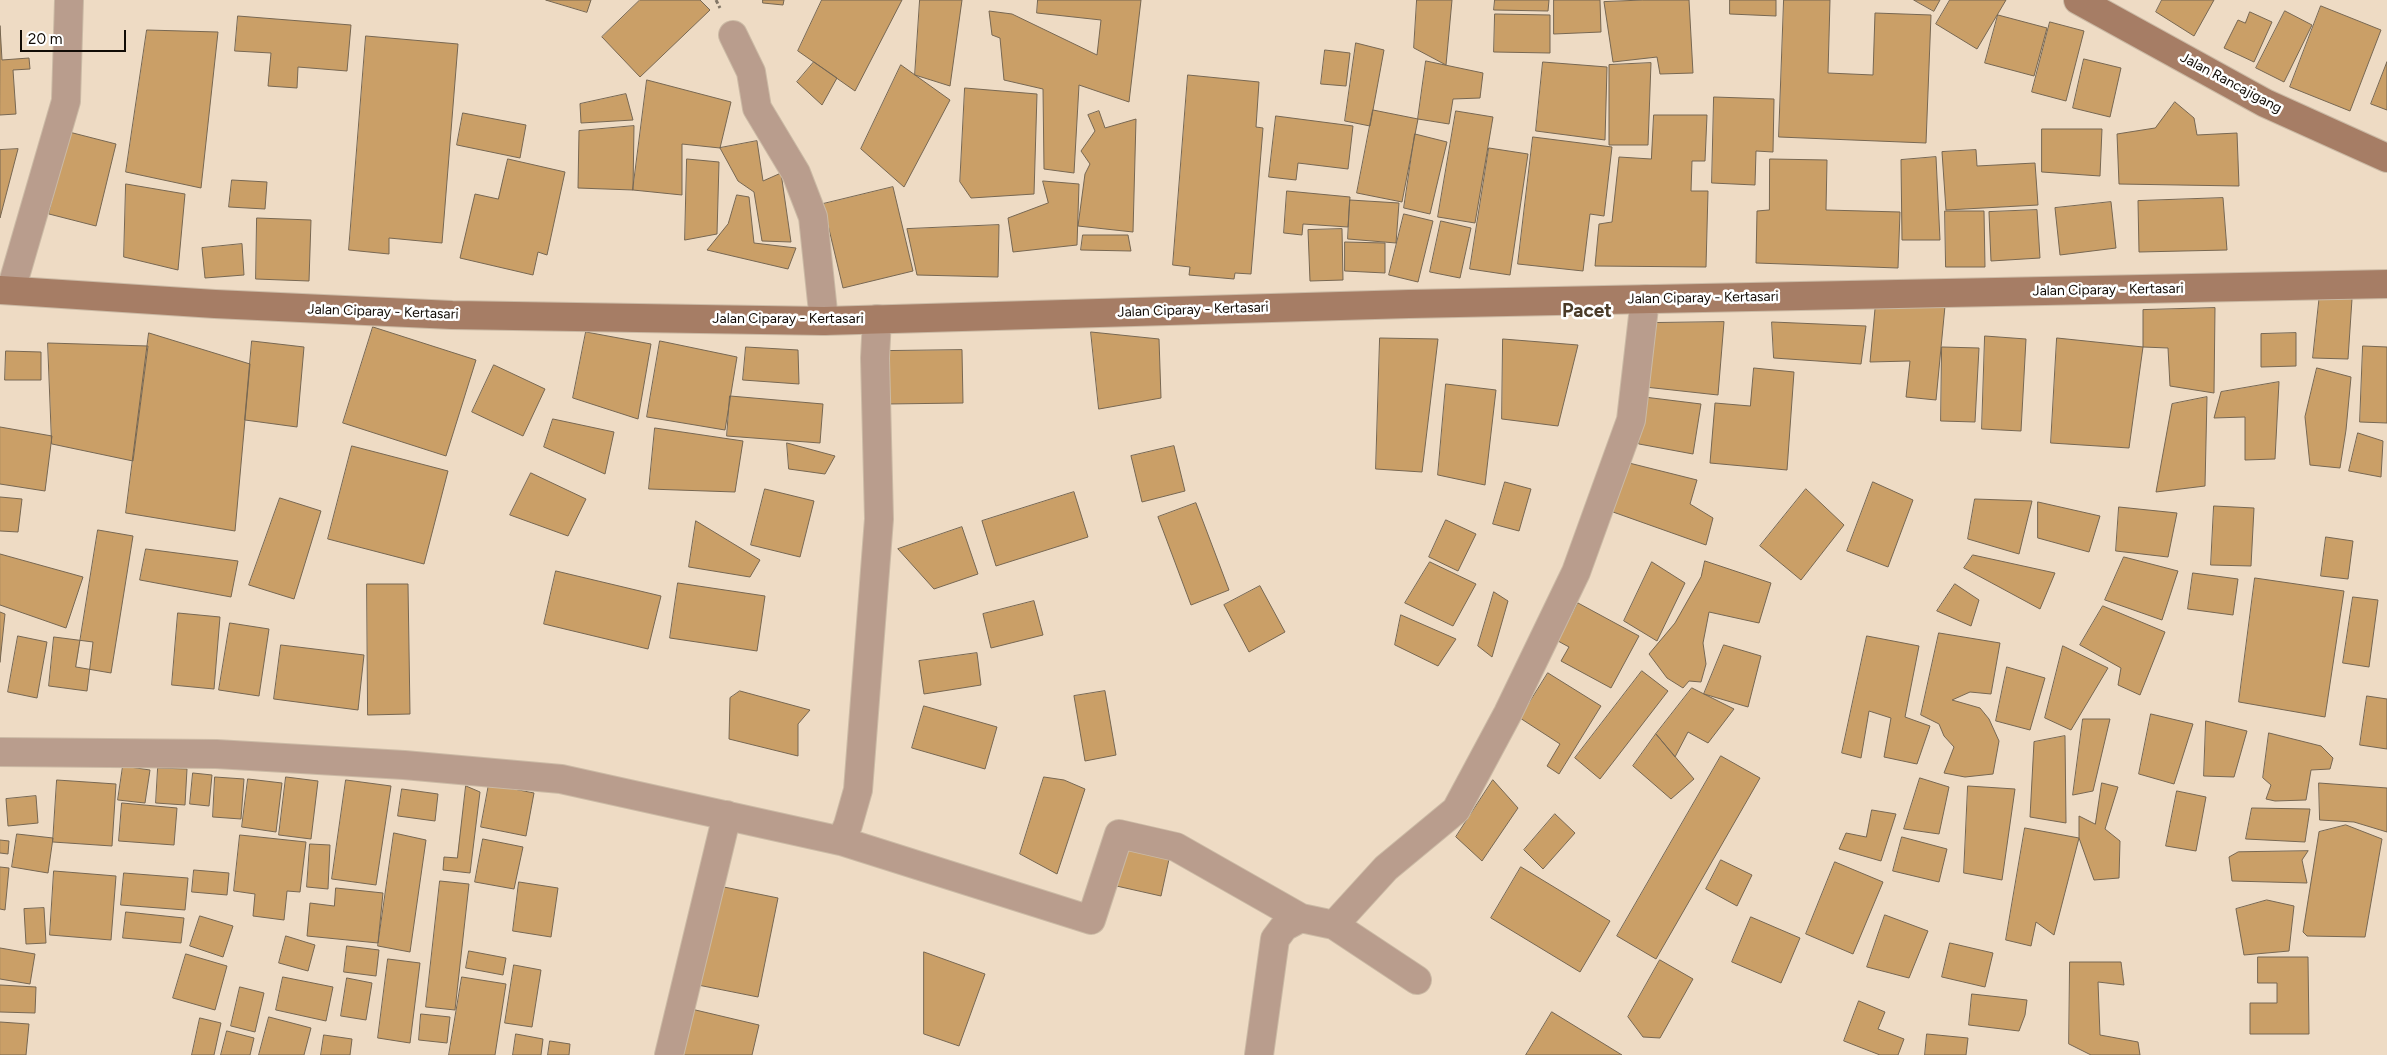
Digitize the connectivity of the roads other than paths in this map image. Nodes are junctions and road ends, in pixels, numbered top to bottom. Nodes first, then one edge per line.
1 (69, 0) edge
2 (2078, 0) edge
3 (732, 35) dead end
4 (2387, 158) edge
5 (2387, 284) edge
6 (5, 290) edge
7 (1645, 299) junction
8 (877, 319) junction
9 (824, 320) junction
10 (0, 752) edge
11 (727, 815) junction
12 (841, 841) junction
13 (1301, 918) junction
14 (1334, 925) junction
15 (1417, 980) dead end
16 (669, 1055) edge
17 (1259, 1055) edge

1 - 6 street
2 - 4 main road, Jalan Rancajigang
3 - 9 street
5 - 7 main road, Jalan Ciparay - Kertasari
6 - 9 main road, Jalan Ciparay - Kertasari
7 - 8 main road, Jalan Ciparay - Kertasari
7 - 14 street
8 - 9 main road, Jalan Ciparay - Kertasari
8 - 12 street
10 - 11 street
11 - 12 street
11 - 16 street
12 - 13 street
13 - 14 street
13 - 17 street
14 - 15 street

